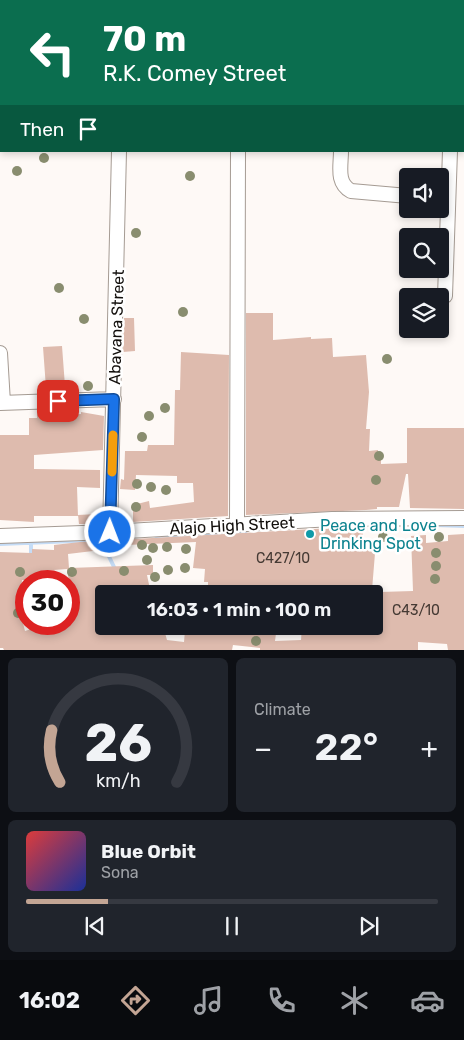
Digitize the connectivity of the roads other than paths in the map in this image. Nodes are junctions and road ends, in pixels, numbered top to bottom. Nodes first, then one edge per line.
1 (119, 152) edge
2 (238, 152) edge
3 (341, 152) edge
4 (450, 152) edge
5 (448, 168) edge
6 (399, 195) edge
7 (444, 218) edge
8 (445, 288) edge
9 (0, 353) edge
10 (114, 399) junction
11 (2, 403) edge
12 (464, 518) edge
13 (237, 524) junction
14 (110, 532) junction
15 (0, 536) edge

1 - 10 street, Abavana Street
2 - 13 street
3 - 6 street
4 - 5 street
7 - 8 street
9 - 11 street
10 - 11 street
10 - 14 street, Abavana Street
12 - 13 street, Alajo High Street
13 - 14 street, Alajo High Street
14 - 15 street, Alajo High Street

